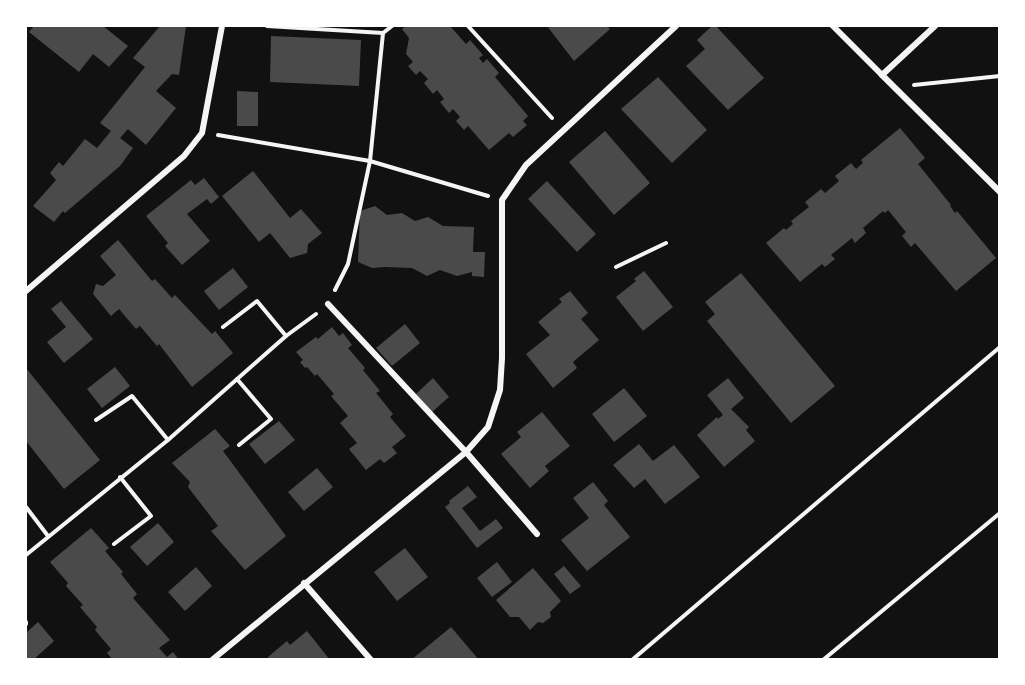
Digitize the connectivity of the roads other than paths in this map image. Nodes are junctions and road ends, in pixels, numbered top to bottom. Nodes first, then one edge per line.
1 (222, 26) edge
2 (676, 26) edge
3 (833, 26) edge
4 (935, 26) edge
5 (882, 75) junction
6 (999, 192) edge
7 (26, 291) edge
8 (328, 304) road end
9 (466, 452) junction
10 (537, 534) dead end
11 (304, 583) junction
12 (212, 660) edge
13 (371, 660) edge

1 - 7 street
2 - 9 street
3 - 5 street
4 - 5 street
5 - 6 street
8 - 9 street
9 - 10 street
9 - 11 street
11 - 12 street
11 - 13 street

